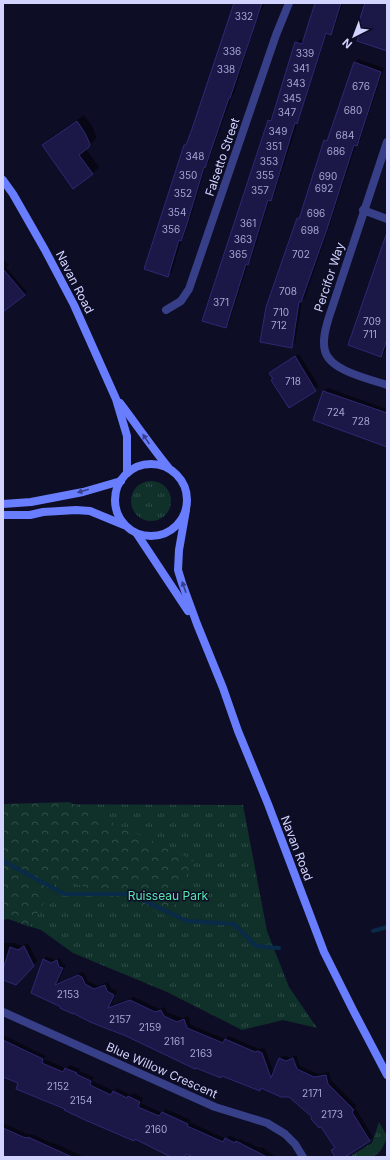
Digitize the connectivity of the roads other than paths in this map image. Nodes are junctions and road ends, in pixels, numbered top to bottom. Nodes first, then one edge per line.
1 (289, 3) edge
2 (387, 142) edge
3 (3, 180) edge
4 (363, 210) junction
5 (387, 220) edge
6 (166, 310) dead end
7 (387, 385) edge
8 (116, 399) junction
9 (170, 469) junction
10 (127, 473) junction
11 (121, 480) junction
12 (3, 504) edge
13 (186, 510) junction
14 (3, 515) edge
15 (125, 525) junction
16 (137, 534) junction
17 (196, 624) junction
18 (3, 1012) edge
19 (387, 1075) edge
20 (303, 1157) edge

1 - 6 street, Falsetto Street
2 - 4 street, Percifor Way
3 - 8 main road, Navan Road
4 - 5 street
4 - 7 street, Percifor Way
9 -> 8 main road, Navan Road
8 - 10 main road, Navan Road
9 - 10 main road
9 - 13 main road
10 - 11 main road
11 -> 12 main road
11 - 15 main road
13 - 16 main road
17 -> 13 main road, Navan Road
14 - 15 main road
15 - 16 main road
16 - 17 main road, Navan Road
17 - 19 main road, Navan Road
18 - 20 street, Blue Willow Crescent

